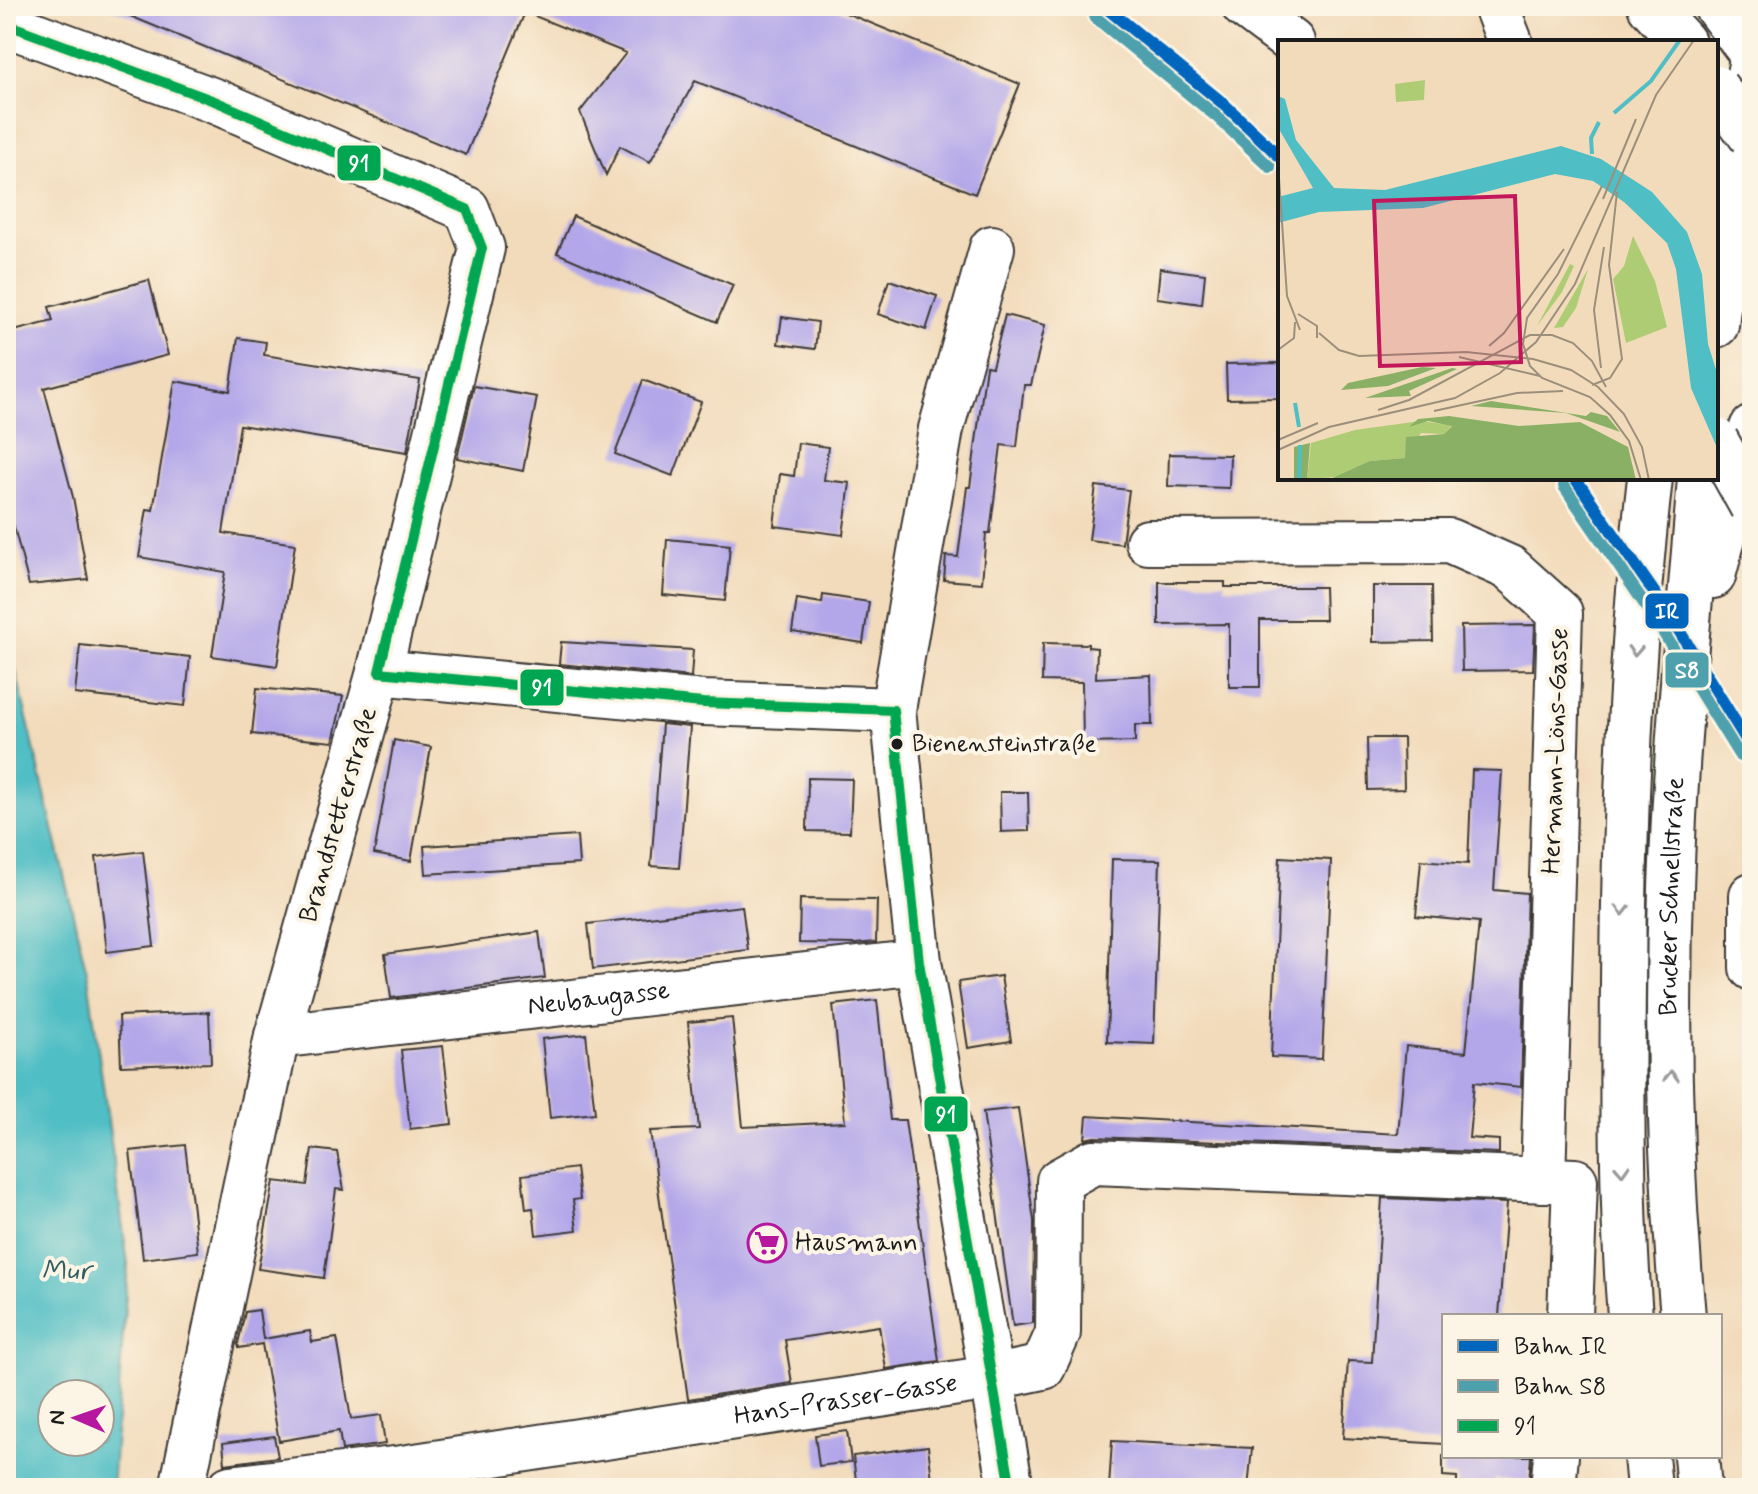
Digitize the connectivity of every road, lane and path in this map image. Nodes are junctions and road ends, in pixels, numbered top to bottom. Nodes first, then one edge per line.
1 (1244, 6) edge
2 (1496, 6) edge
3 (1650, 6) edge
4 (1713, 6) edge
5 (6, 24) edge
6 (1289, 40) edge
7 (1509, 40) edge
8 (1681, 40) edge
9 (1704, 40) edge
10 (1752, 56) edge
11 (1718, 91) edge
12 (1752, 137) edge
13 (992, 248) dead end
14 (1718, 308) edge
15 (1752, 428) edge
16 (1718, 445) edge
17 (1623, 480) edge
18 (1650, 480) edge
19 (1700, 480) edge
20 (1752, 506) edge
21 (1148, 542) dead end
22 (1639, 573) junction
23 (379, 672) junction
24 (1683, 686) junction
25 (893, 710) junction
26 (1752, 895) edge
27 (919, 962) junction
28 (1752, 968) edge
29 (277, 1036) junction
30 (1559, 1180) junction
31 (1570, 1314) edge
32 (1630, 1314) edge
33 (1683, 1314) edge
34 (991, 1378) junction
35 (1556, 1458) edge
36 (1646, 1458) edge
37 (1696, 1458) edge
38 (403, 1478) edge
39 (182, 1488) edge
40 (230, 1488) edge
41 (1011, 1488) edge
42 (1553, 1488) edge
43 (1649, 1488) edge
44 (1699, 1488) edge

1 - 6 main road
2 - 7 main road
3 - 8 main road
4 - 9 main road
4 - 10 main road
5 - 23 main road, Brandstetterstraße
10 - 14 main road
11 - 12 main road, bridge
13 - 25 main road
15 - 24 main road
16 - 20 main road, bridge
17 - 22 main road
18 - 22 main road, Brucker Schnellstraße
19 - 24 main road, Brucker Schnellstraße
21 - 30 main road, Hermann-Löns-Gasse
22 -> 32 main road, Brucker Schnellstraße
23 - 25 main road
23 - 29 main road, Brandstetterstraße
33 -> 24 main road, Brucker Schnellstraße
25 - 27 main road
26 - 28 main road
27 - 29 main road, Neubaugasse
27 - 34 main road
29 - 39 main road, Brandstetterstraße
30 - 31 main road, Hermann-Löns-Gasse
30 - 34 main road, Hans-Prasser-Gasse
34 - 38 main road, Hans-Prasser-Gasse
34 - 41 main road
35 - 42 main road
36 - 43 main road
37 - 44 main road
38 - 40 main road, Hans-Prasser-Gasse

